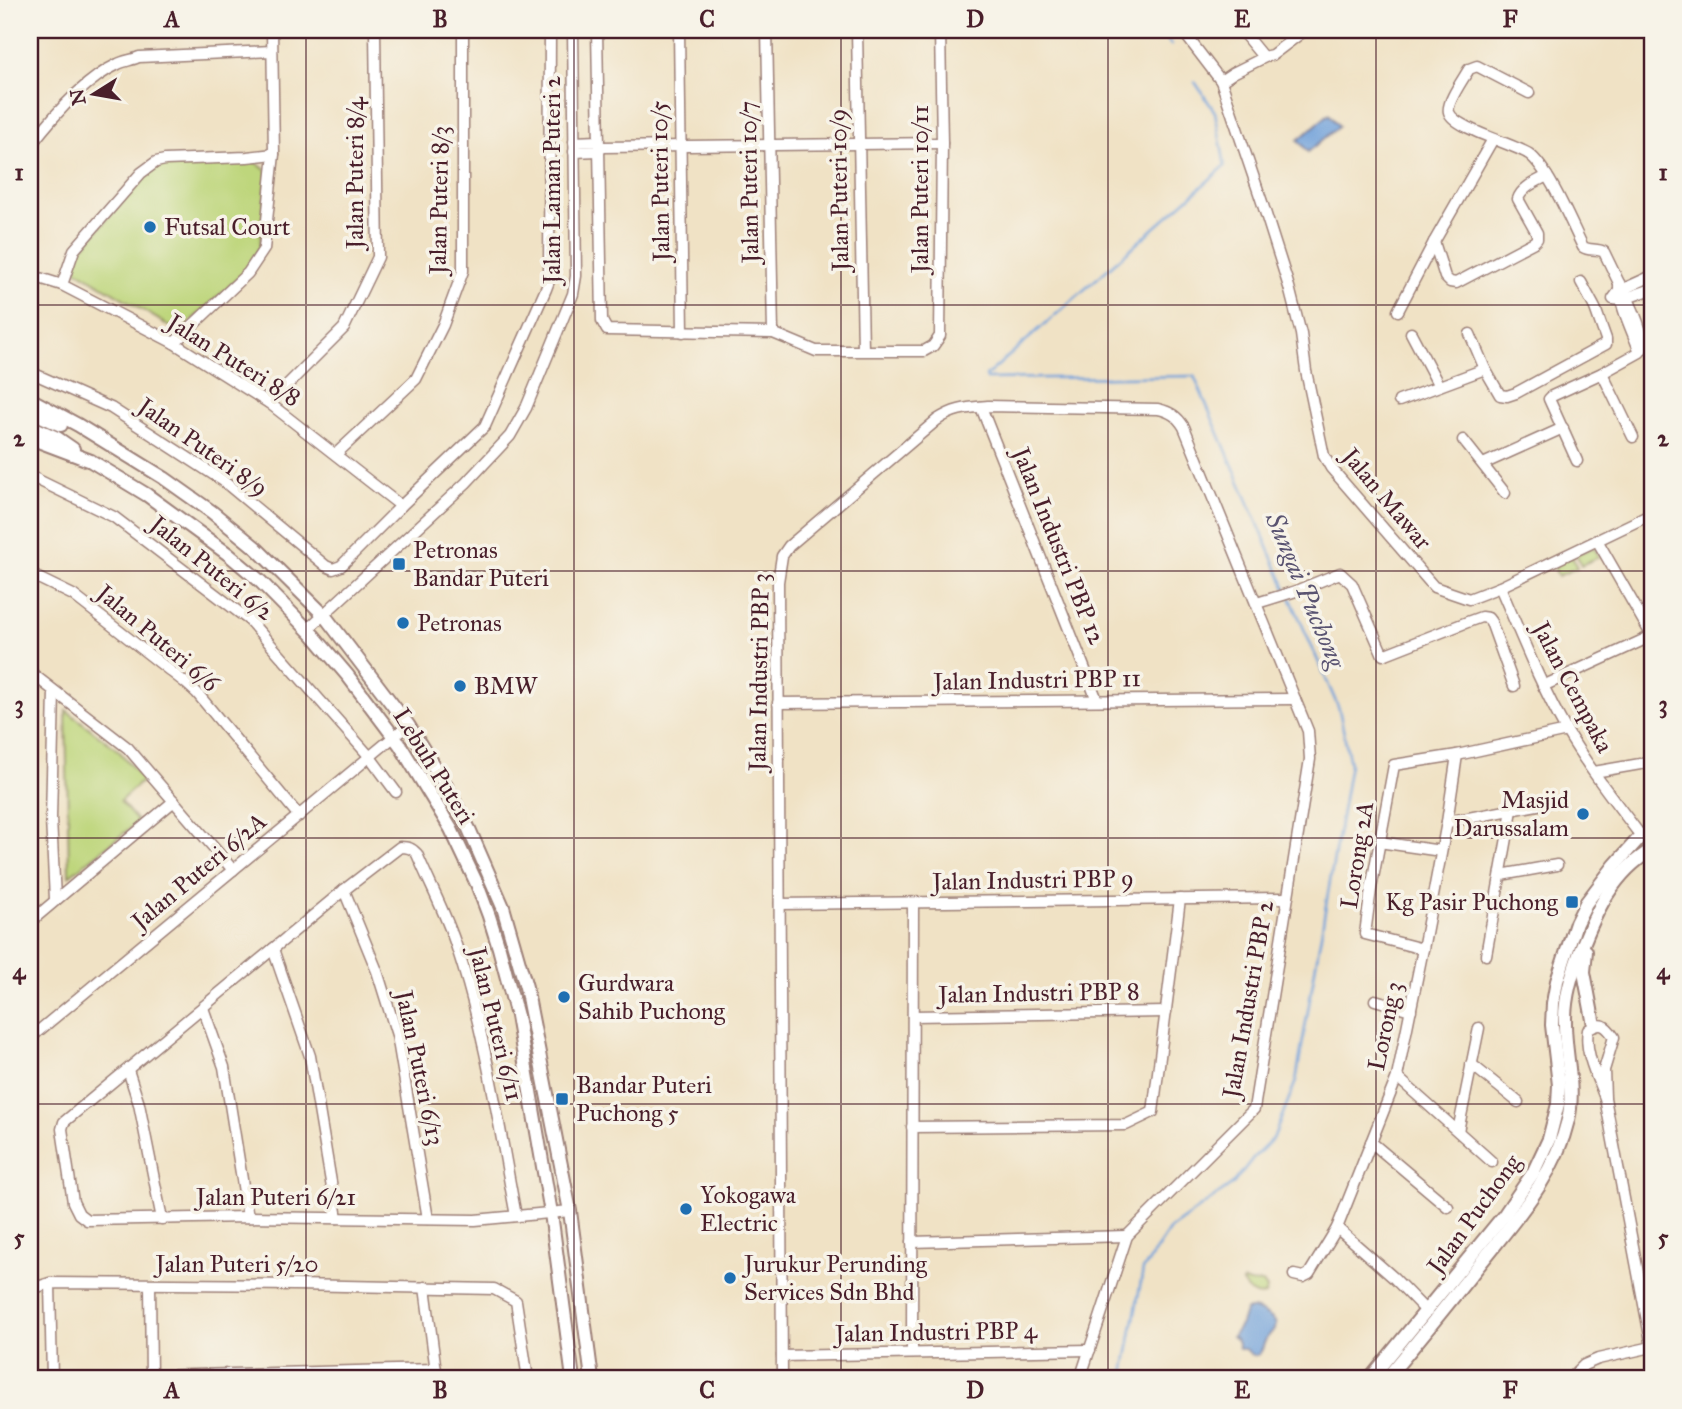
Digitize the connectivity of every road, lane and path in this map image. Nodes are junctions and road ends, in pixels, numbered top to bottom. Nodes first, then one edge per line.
1 (272, 30) edge
2 (374, 30) edge
3 (463, 30) edge
4 (550, 30) edge
5 (573, 30) edge
6 (597, 30) edge
7 (679, 30) edge
8 (767, 30) edge
9 (858, 30) edge
10 (940, 30) edge
11 (1182, 30) edge
12 (1241, 30) edge
13 (1305, 30) edge
14 (272, 51) junction
15 (1263, 55) junction
16 (1221, 81) junction
17 (1529, 93) dead end
18 (1493, 139) junction
19 (942, 143) junction
20 (859, 144) junction
21 (769, 145) junction
22 (30, 146) edge
23 (600, 146) junction
24 (681, 146) junction
25 (574, 147) junction
26 (274, 154) junction
27 (1547, 176) junction
28 (1434, 242) junction
29 (30, 275) edge
30 (1652, 276) edge
31 (1581, 282) dead end
32 (62, 285) junction
33 (1652, 289) edge
34 (1620, 293) junction
35 (1595, 308) junction
36 (1398, 311) dead end
37 (683, 332) junction
38 (1411, 332) dead end
39 (773, 333) junction
40 (1470, 334) dead end
41 (174, 343) junction
42 (863, 350) junction
43 (1485, 369) junction
44 (30, 372) edge
45 (1602, 373) junction
46 (1439, 386) junction
47 (30, 399) edge
48 (1399, 401) dead end
49 (269, 403) junction
50 (981, 407) junction
51 (30, 411) edge
52 (30, 426) edge
53 (1563, 428) junction
54 (1633, 437) dead end
55 (30, 438) edge
56 (1463, 440) dead end
57 (122, 451) junction
58 (335, 454) junction
59 (91, 461) junction
60 (1577, 461) dead end
61 (1483, 464) junction
62 (30, 476) edge
63 (1506, 493) dead end
64 (401, 506) junction
65 (1652, 514) edge
66 (1597, 540) junction
67 (30, 574) edge
68 (1500, 587) junction
69 (1257, 603) junction
70 (324, 615) junction
71 (307, 629) junction
72 (1652, 636) edge
73 (30, 672) edge
74 (1514, 686) dead end
75 (1543, 686) junction
76 (54, 692) junction
77 (1295, 699) junction
78 (1097, 700) junction
79 (778, 703) junction
80 (408, 725) junction
81 (1567, 732) junction
82 (394, 737) junction
83 (1457, 755) junction
84 (370, 757) junction
85 (1652, 762) edge
86 (1594, 772) junction
87 (396, 792) dead end
88 (174, 802) junction
89 (1548, 803) dead end
90 (1512, 810) junction
91 (299, 816) junction
92 (1447, 822) junction
93 (1647, 834) edge
94 (1379, 842) junction
95 (1652, 850) edge
96 (1441, 851) junction
97 (1557, 865) dead end
98 (233, 870) junction
99 (1501, 875) junction
100 (344, 890) junction
101 (1286, 898) junction
102 (55, 899) junction
103 (1180, 899) junction
104 (913, 902) junction
105 (780, 904) junction
106 (1592, 920) junction
107 (30, 922) edge
108 (273, 949) junction
109 (1423, 949) junction
110 (1486, 955) dead end
111 (1375, 1000) dead end
112 (203, 1008) junction
113 (1410, 1010) junction
114 (1166, 1012) junction
115 (913, 1016) junction
116 (1594, 1025) junction
117 (1479, 1028) dead end
118 (30, 1038) edge
119 (1471, 1064) junction
120 (128, 1070) junction
121 (1397, 1077) junction
122 (1605, 1098) junction
123 (1518, 1102) dead end
124 (912, 1127) junction
125 (1458, 1130) junction
126 (1371, 1142) junction
127 (1492, 1162) dead end
128 (1448, 1206) dead end
129 (570, 1211) junction
130 (546, 1213) junction
131 (516, 1216) junction
132 (248, 1217) junction
133 (337, 1218) junction
134 (162, 1219) junction
135 (428, 1219) junction
136 (1337, 1228) junction
137 (1127, 1236) junction
138 (912, 1242) junction
139 (1294, 1275) dead end
140 (50, 1283) junction
141 (150, 1285) junction
142 (425, 1287) junction
143 (30, 1293) edge
144 (1427, 1312) junction
145 (1652, 1347) edge
146 (1090, 1350) junction
147 (912, 1353) junction
148 (782, 1356) junction
149 (437, 1374) edge
150 (151, 1377) edge
151 (52, 1379) edge
152 (528, 1379) edge
153 (573, 1379) edge
154 (592, 1379) edge
155 (782, 1379) edge
156 (1080, 1379) edge
157 (1370, 1379) edge
158 (1386, 1379) edge
159 (1570, 1379) edge

1 - 14 street
2 - 49 street, Jalan Puteri 8/4
3 - 58 street, Jalan Puteri 8/3
4 - 64 street
5 - 25 street, Jalan Laman Puteri 2
6 - 23 street
7 - 24 street, Jalan Puteri 10/5
8 - 21 street, Jalan Puteri 10/7
9 - 20 street, Jalan Puteri 10/9
10 - 19 street, Jalan Puteri 10/11
11 - 16 street, Jalan Mawar
12 - 15 street
13 - 15 street
14 - 22 street
14 - 26 street
15 - 16 street
16 - 68 street, Jalan Mawar
17 - 18 street
18 - 27 street
18 - 28 street
19 - 20 street
19 - 42 street, Jalan Puteri 10/11
20 - 21 street
20 - 42 street, Jalan Puteri 10/9
21 - 24 street
21 - 39 street, Jalan Puteri 10/7
23 - 24 street
23 - 25 street
23 - 37 street
24 - 37 street, Jalan Puteri 10/5
25 - 70 street, Jalan Laman Puteri 2
26 - 32 street
26 - 41 street
27 - 28 street
27 - 34 street
28 - 36 street
29 - 32 street, Jalan Puteri 8/8
30 - 34 street
31 - 35 street
32 - 41 street, Jalan Puteri 8/8
33 - 34 street
34 - 35 street
34 - 45 street
35 - 43 street
37 - 39 street
38 - 46 street
39 - 42 street
40 - 43 street
41 - 49 street, Jalan Puteri 8/8
43 - 46 street
44 - 64 street, Jalan Puteri 8/9
45 - 53 street
45 - 54 street
46 - 48 street
47 - 57 main road, Lebuh Puteri
49 - 58 street, Jalan Puteri 8/8
50 - 69 street, Jalan Industri PBP 3
50 - 78 street, Jalan Industri PBP 12
50 - 79 street, Jalan Industri PBP 3
51 - 57 main road, Lebuh Puteri
52 - 59 main road, Lebuh Puteri
53 - 60 street
53 - 61 street
55 - 59 main road, Lebuh Puteri
56 - 61 street
57 - 70 main road, Lebuh Puteri
58 - 64 street, Jalan Puteri 8/8
59 - 71 main road, Lebuh Puteri
61 - 63 street
62 - 84 street, Jalan Puteri 6/2
65 - 66 street, Jalan Mawar
66 - 68 street, Jalan Mawar
66 - 72 street
67 - 91 street, Jalan Puteri 6/6
68 - 75 street, Jalan Cempaka
69 - 74 street
69 - 77 street, Jalan Industri PBP 3
70 - 71 street, Jalan Laman Puteri 2
70 - 80 main road, Lebuh Puteri
71 - 82 main road, Lebuh Puteri
72 - 75 street
73 - 76 street
75 - 81 street, Jalan Cempaka
76 - 88 street
76 - 102 street
77 - 78 street, Jalan Industri PBP 11
77 - 101 street, Jalan Industri PBP 2
78 - 79 street, Jalan Industri PBP 11
79 - 105 street, Jalan Industri PBP 3
80 - 82 street, Jalan Puteri 6/2A
80 - 129 main road, Lebuh Puteri
81 - 83 street
81 - 86 street, Jalan Cempaka
82 - 84 street, Jalan Puteri 6/2A
82 - 130 main road, Lebuh Puteri
83 - 92 street, Lorong 3
83 - 94 street, Lorong 2A
84 - 87 street, Jalan Puteri 6/2
84 - 91 street, Jalan Puteri 6/2A
85 - 86 street
86 - 93 street, Jalan Cempaka
88 - 98 street
88 - 102 street
89 - 90 street
90 - 92 street
90 - 99 street
91 - 98 street, Jalan Puteri 6/2A
92 - 96 street, Lorong 3
93 - 144 main road, Jalan Puchong
94 - 96 street
94 - 109 street, Lorong 2A
95 - 106 main road, Jalan Puchong
96 - 109 street, Lorong 3
97 - 99 street
98 - 118 street, Jalan Puteri 6/2A
99 - 110 street
100 - 108 street
100 - 131 street, Jalan Puteri 6/11
100 - 135 street, Jalan Puteri 6/13
101 - 103 street, Jalan Industri PBP 9
101 - 137 street, Jalan Industri PBP 2
102 - 107 street
103 - 104 street, Jalan Industri PBP 9
103 - 114 street
104 - 105 street, Jalan Industri PBP 9
104 - 115 street
105 - 148 street, Jalan Industri PBP 3
106 - 116 main road
106 - 158 main road, Jalan Puchong
108 - 112 street
108 - 133 street
109 - 113 street, Lorong 3
111 - 113 street
112 - 120 street
112 - 132 street
113 - 121 street, Lorong 3
114 - 115 street, Jalan Industri PBP 8
114 - 124 street
115 - 124 street
116 - 122 street
116 - 122 street
117 - 119 street
119 - 123 street
119 - 125 street
120 - 134 street
120 - 134 street, Jalan Puteri 6/21
121 - 125 street
121 - 126 street, Lorong 3
122 - 145 street
124 - 138 street
125 - 127 street
126 - 128 street
126 - 136 street, Lorong 3
129 - 130 street, Jalan Puteri 6/21
129 - 154 main road, Lebuh Puteri
130 - 131 street, Jalan Puteri 6/21
130 - 153 main road, Lebuh Puteri
131 - 135 street, Jalan Puteri 6/21
132 - 133 street, Jalan Puteri 6/21
132 - 134 street, Jalan Puteri 6/21
133 - 135 street, Jalan Puteri 6/21
136 - 139 street, Lorong 3
136 - 144 street
137 - 138 street
137 - 146 street, Jalan Industri PBP 2
138 - 147 street
140 - 141 street, Jalan Puteri 5/20
140 - 143 street
140 - 151 street
141 - 142 street, Jalan Puteri 5/20
141 - 150 street
142 - 149 street
142 - 152 street, Jalan Puteri 5/20
144 - 157 main road, Jalan Puchong
145 - 159 street
146 - 147 street, Jalan Industri PBP 4
146 - 156 street, Jalan Industri PBP 2
147 - 148 street, Jalan Industri PBP 4
148 - 155 street, Jalan Industri PBP 3
149 - 150 street

